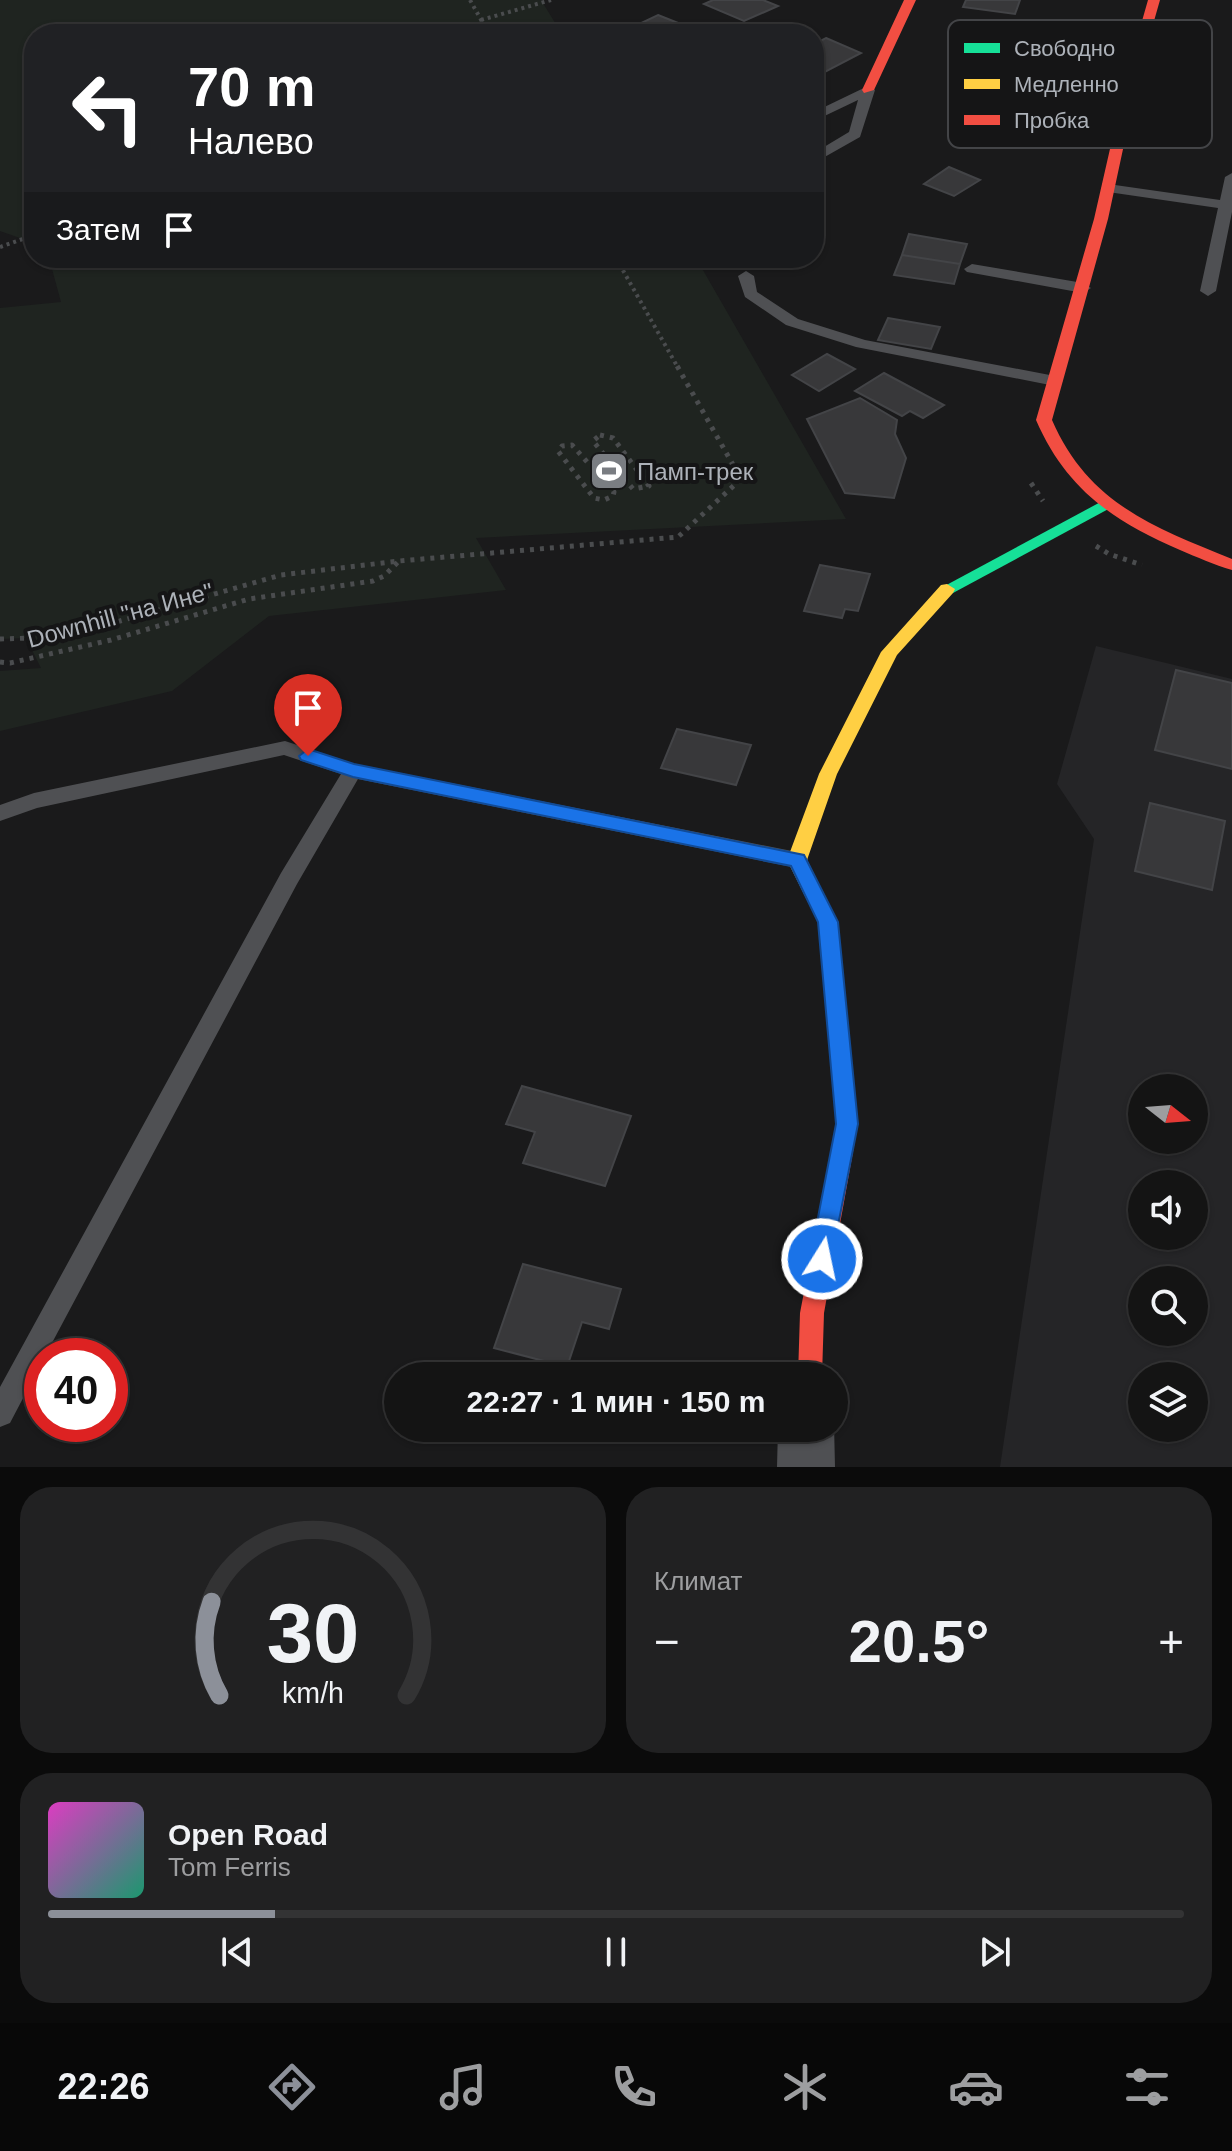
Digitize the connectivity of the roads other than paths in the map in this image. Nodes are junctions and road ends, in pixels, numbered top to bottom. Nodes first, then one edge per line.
1 (910, 0) edge
2 (1154, 0) edge
3 (1147, 20) edge
4 (868, 90) junction
5 (824, 112) edge
6 (1117, 148) edge
7 (824, 153) edge
8 (1232, 177) edge
9 (1108, 188) junction
10 (1227, 205) junction
11 (972, 269) dead end
12 (746, 276) dead end
13 (1083, 288) junction
14 (1208, 291) dead end
15 (1055, 381) junction
16 (1108, 503) junction
17 (1232, 565) edge
18 (353, 771) junction
19 (0, 813) edge
20 (797, 860) junction
21 (810, 1362) edge
22 (0, 1414) edge
23 (807, 1442) edge
24 (806, 1467) edge

1 - 4 main road
2 - 3 main road
4 - 5 lane
4 - 7 lane
6 - 9 main road
8 - 10 lane
9 - 10 lane
9 - 13 main road
10 - 14 lane
11 - 13 lane
12 - 15 lane
13 - 15 main road
15 - 16 main road
16 - 17 main road
16 - 20 main road
18 - 19 lane
18 - 20 lane
18 - 22 lane
20 - 21 main road
23 - 24 street

